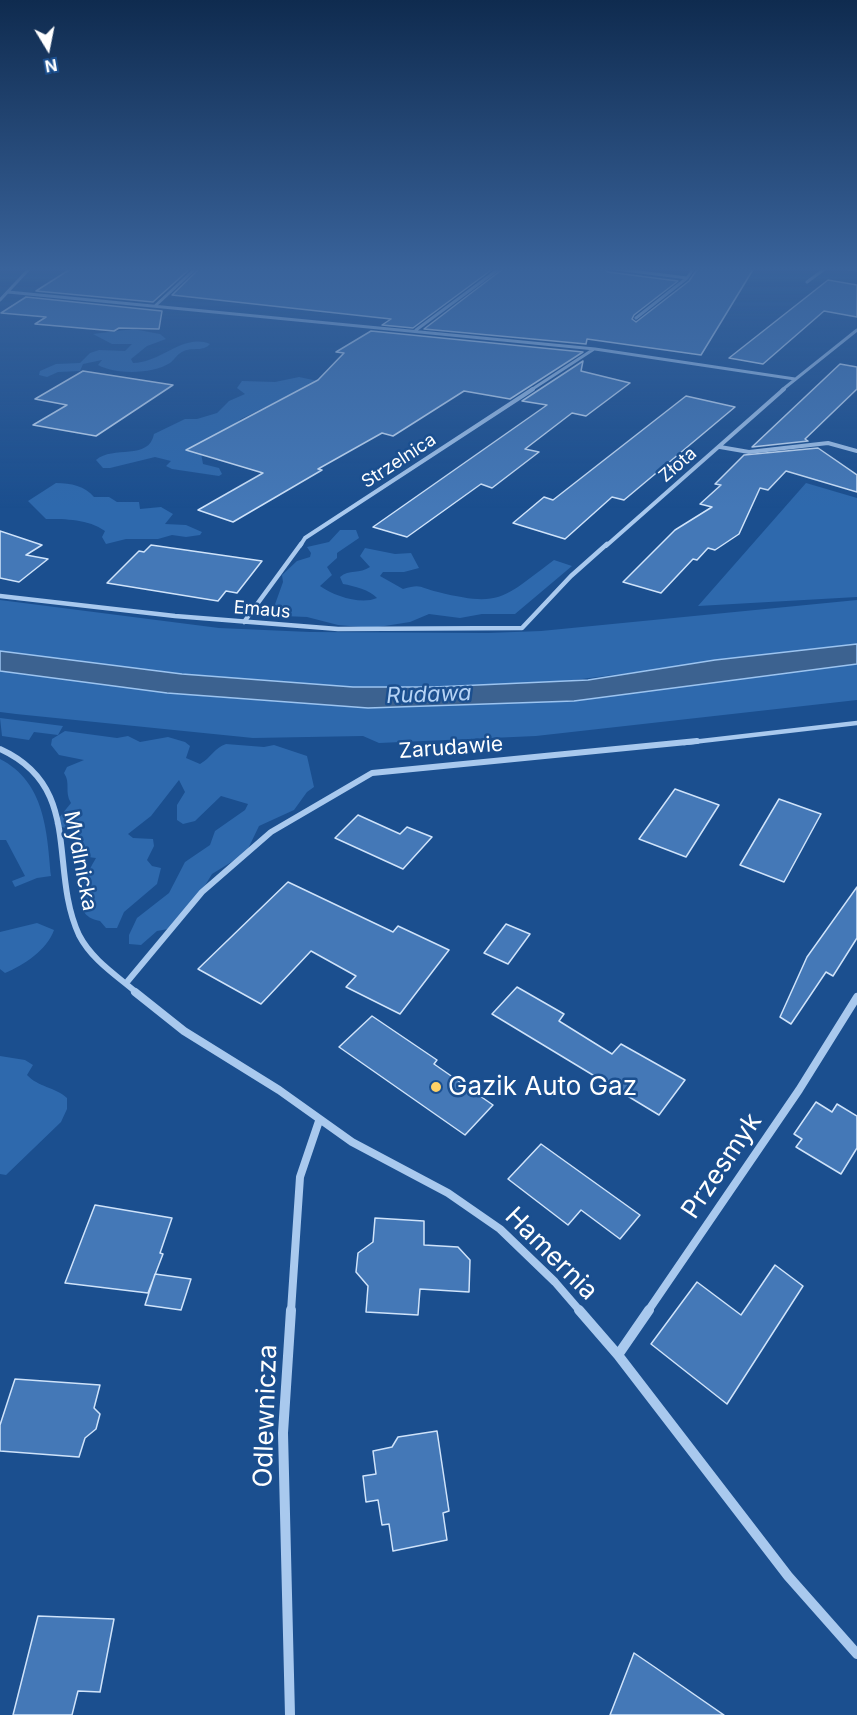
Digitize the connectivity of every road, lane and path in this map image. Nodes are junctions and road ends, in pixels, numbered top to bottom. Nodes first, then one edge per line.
1 (584, 348) edge
2 (835, 348) edge
3 (594, 349) junction
4 (795, 380) junction
5 (720, 447) junction
6 (857, 451) edge
7 (0, 596) edge
8 (244, 622) junction
9 (522, 628) joint
10 (857, 723) edge
11 (0, 749) edge
12 (127, 982) junction
13 (857, 997) edge
14 (319, 1121) junction
15 (618, 1355) junction
16 (857, 1654) edge
17 (290, 1715) edge

1 - 3 street
2 - 4 street, Złota
3 - 4 street
3 - 8 street, Strzelnica
4 - 5 street, Złota
5 - 6 street
5 - 9 street, Złota
7 - 8 street, Emaus
8 - 9 street, Emaus
10 - 12 street, Zarudawie
11 - 12 street, Mydlnicka
12 - 14 street, Hamernia
13 - 15 street, Przesmyk
14 - 15 street, Hamernia
14 - 17 street, Odlewnicza
15 - 16 street, Hamernia

